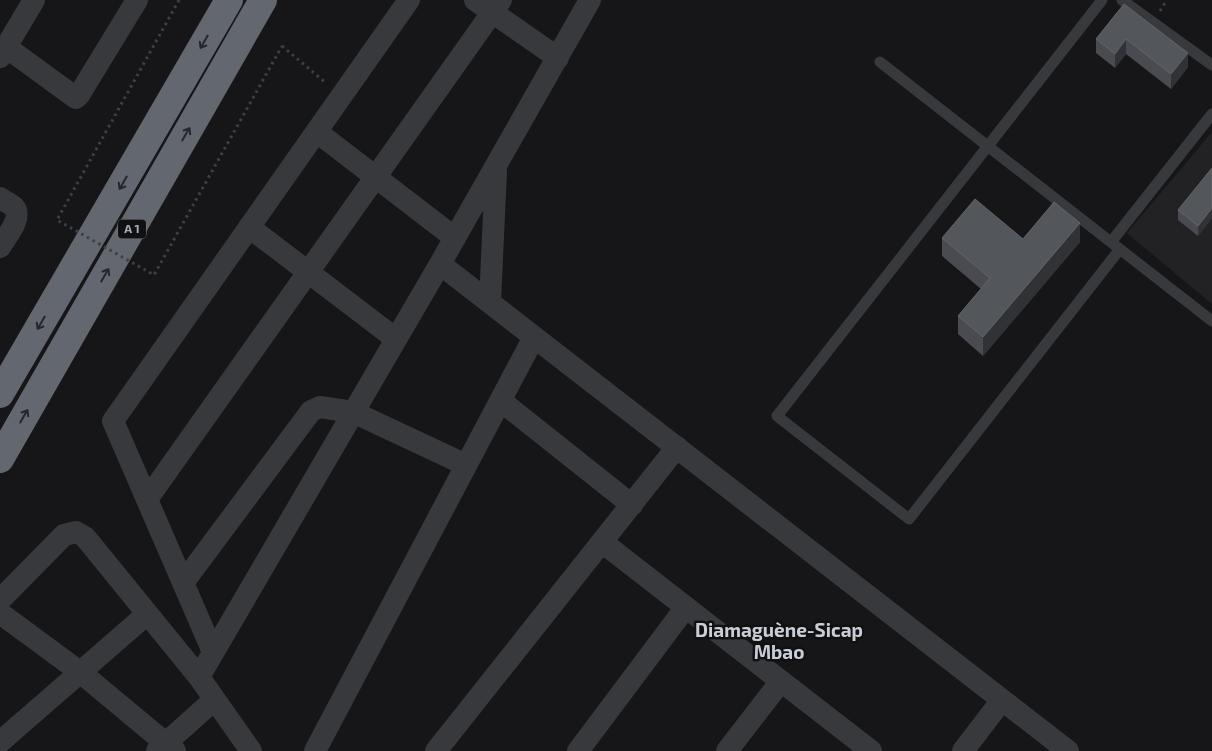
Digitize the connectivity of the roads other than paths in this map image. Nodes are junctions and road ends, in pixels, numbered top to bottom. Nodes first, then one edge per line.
1 (34, 0) edge
2 (229, 0) edge
3 (264, 0) edge
4 (409, 0) edge
5 (590, 0) edge
6 (1102, 0) edge
7 (1122, 0) edge
8 (133, 1) edge
9 (489, 4) edge
10 (3, 52) edge
11 (558, 58) junction
12 (880, 62) dead end
13 (1212, 65) edge
14 (1212, 114) edge
15 (317, 132) junction
16 (988, 146) junction
17 (496, 166) junction
18 (376, 176) junction
19 (0, 198) edge
20 (249, 227) junction
21 (455, 238) junction
22 (1116, 246) junction
23 (0, 247) edge
24 (440, 264) junction
25 (308, 272) junction
26 (490, 302) junction
27 (1212, 321) edge
28 (534, 337) junction
29 (396, 339) junction
30 (0, 394) edge
31 (501, 401) junction
32 (353, 412) junction
33 (677, 448) junction
34 (0, 458) edge
35 (466, 465) junction
36 (148, 498) junction
37 (632, 505) junction
38 (602, 542) junction
39 (183, 583) junction
40 (0, 600) edge
41 (686, 607) junction
42 (0, 613) edge
43 (146, 615) junction
44 (212, 652) junction
45 (80, 672) junction
46 (198, 678) junction
47 (781, 681) junction
48 (214, 700) junction
49 (1002, 700) junction
50 (0, 742) edge
51 (166, 748) edge
52 (730, 750) edge
53 (251, 751) edge
54 (315, 751) edge
55 (436, 751) edge
56 (578, 751) edge
57 (871, 751) edge
58 (963, 751) edge
59 (1068, 751) edge

1 - 10 street
2 -> 30 highway, A 1
34 -> 3 highway, A 1
4 - 15 street
5 - 11 street
6 - 16 lane
7 - 13 lane
8 - 10 street
9 - 11 street
9 - 18 street
11 - 17 street
12 - 16 lane
14 - 22 lane
15 - 18 street
15 - 20 street
16 - 22 lane
16 - 22 lane
17 - 21 street
17 - 26 street
18 - 21 street
18 - 25 street
19 - 23 street
20 - 25 street
20 - 36 street
21 - 24 street
22 - 27 lane
24 - 26 street
24 - 29 street
25 - 29 street
25 - 36 street
26 - 28 street
28 - 31 street
28 - 33 street
29 - 32 street
31 - 35 street
31 - 37 street
32 - 35 street
32 - 39 street
32 - 44 street
33 - 37 street
33 - 49 street
35 - 54 street
36 - 39 street
37 - 38 street
38 - 41 street
38 - 55 street
39 - 44 street
40 - 43 street
41 - 47 street
41 - 56 street
42 - 45 street
43 - 45 street
43 - 46 street
44 - 46 street
45 - 50 street
45 - 51 street
46 - 48 street
47 - 52 street
47 - 57 street
48 - 51 street
48 - 53 street
49 - 58 street
49 - 59 street

